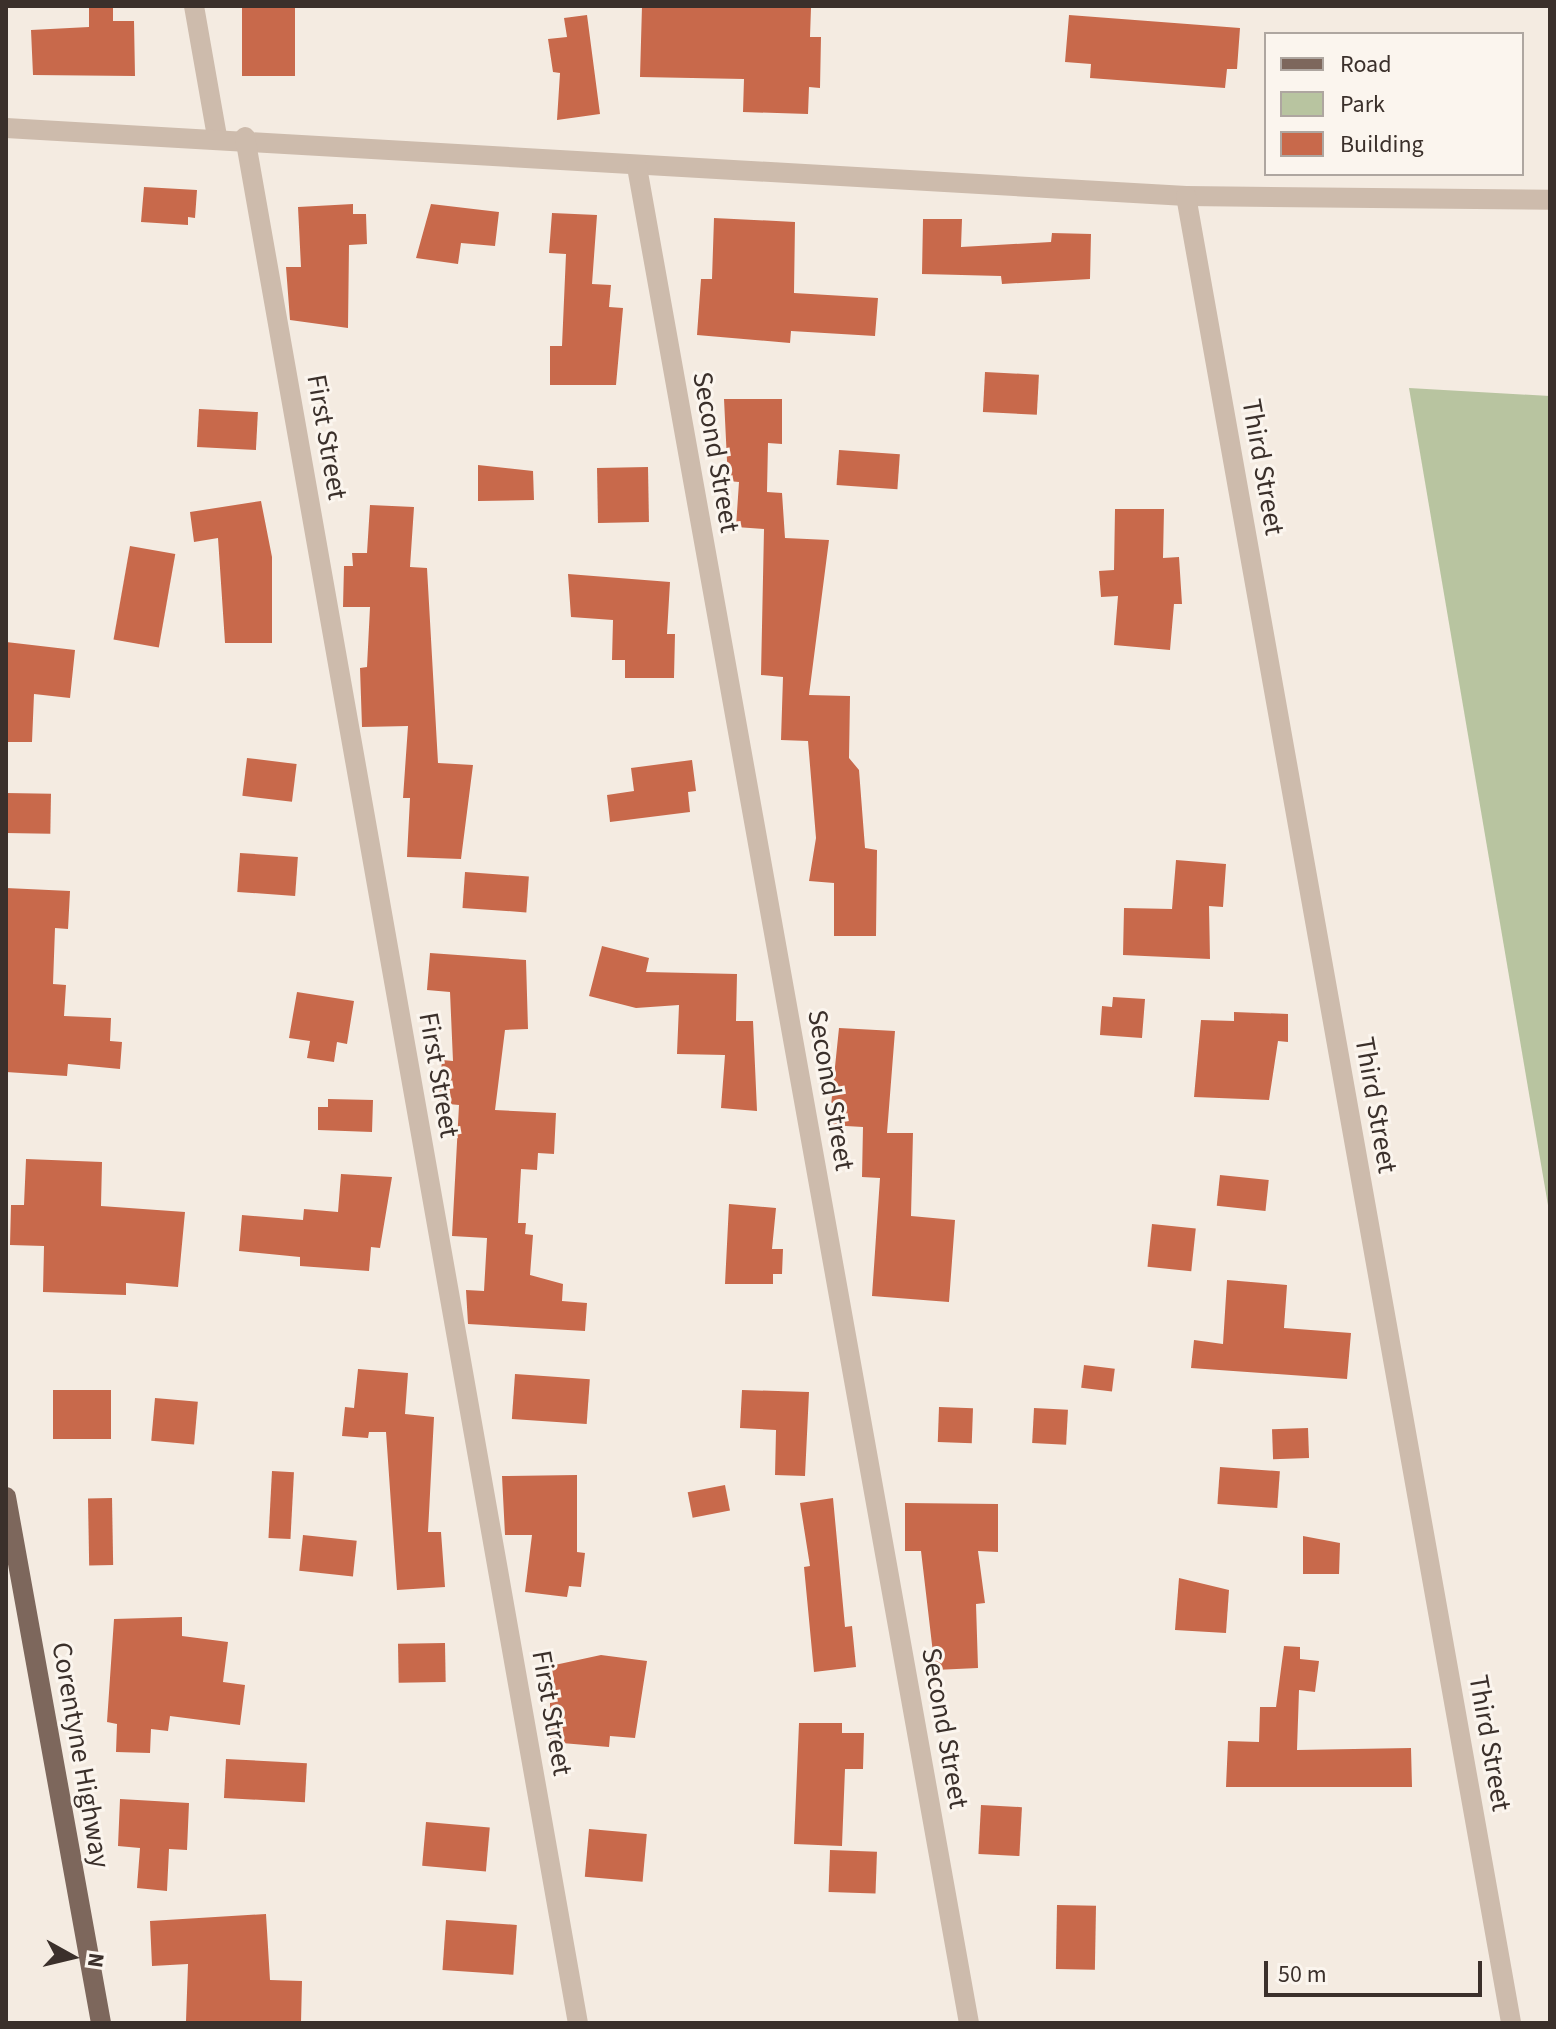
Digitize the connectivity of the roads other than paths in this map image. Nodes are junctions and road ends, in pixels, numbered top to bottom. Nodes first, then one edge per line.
1 (194, 6) edge
2 (6, 128) edge
3 (217, 136) junction
4 (245, 137) junction
5 (637, 167) junction
6 (1186, 196) junction
7 (1550, 200) edge
8 (6, 1497) edge
9 (101, 2023) edge
10 (578, 2023) edge
11 (969, 2023) edge
12 (1511, 2023) edge

1 - 3 street
2 - 3 street
3 - 4 street
4 - 5 street
4 - 10 street, First Street
5 - 6 street
5 - 11 street, Second Street
6 - 7 street
6 - 12 street, Third Street
8 - 9 main road, Corentyne Highway

